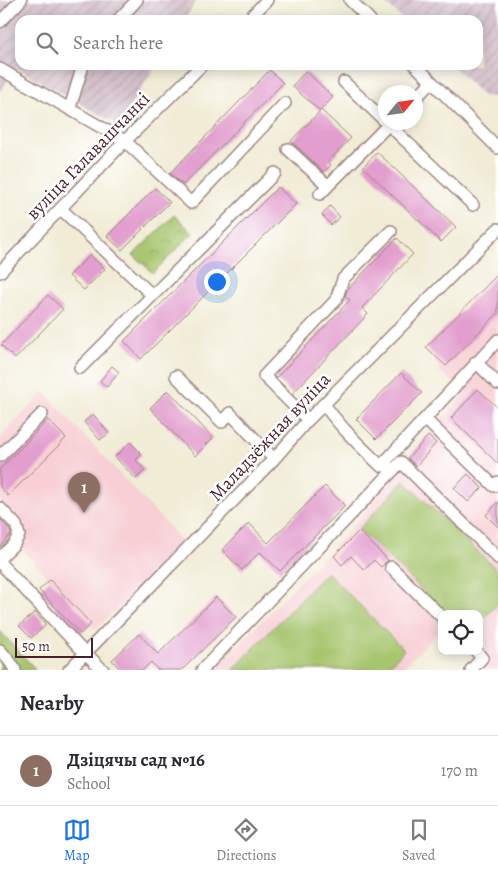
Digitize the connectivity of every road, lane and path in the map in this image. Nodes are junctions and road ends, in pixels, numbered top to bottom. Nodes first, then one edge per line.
1 (21, 0) edge
2 (137, 0) edge
3 (267, 0) edge
4 (350, 0) edge
5 (123, 15) edge
6 (253, 15) edge
7 (365, 15) edge
8 (0, 22) edge
9 (0, 69) edge
10 (81, 70) edge
11 (197, 70) edge
12 (420, 70) edge
13 (344, 82) dead end
14 (432, 82) junction
15 (423, 91) edge
16 (285, 103) dead end
17 (70, 108) junction
18 (378, 113) edge
19 (384, 130) edge
20 (396, 130) edge
21 (125, 140) junction
22 (496, 141) edge
23 (288, 149) dead end
24 (275, 173) dead end
25 (473, 205) dead end
26 (61, 208) junction
27 (498, 229) edge
28 (391, 231) dead end
29 (0, 272) edge
30 (152, 295) junction
31 (498, 340) edge
32 (476, 362) junction
33 (80, 368) dead end
34 (176, 376) dead end
35 (498, 384) edge
36 (324, 404) junction
37 (42, 414) dead end
38 (424, 419) junction
39 (308, 420) junction
40 (0, 456) edge
41 (274, 459) junction
42 (401, 462) junction
43 (381, 466) junction
44 (498, 482) edge
45 (0, 508) edge
46 (0, 558) edge
47 (498, 558) edge
48 (0, 563) edge
49 (391, 567) dead end
50 (438, 614) edge
51 (0, 650) edge
52 (86, 654) junction
53 (479, 655) edge
54 (14, 670) edge
55 (69, 670) edge
56 (103, 670) edge
57 (202, 670) edge
58 (471, 670) edge

1 - 8 street
2 - 5 street
3 - 6 street
4 - 7 street
9 - 17 street
10 - 17 street
11 - 21 street, вуліца Галавашчанкі
12 - 14 street
13 - 18 street
14 - 15 street
14 - 22 street
16 - 21 street
17 - 21 street
19 - 23 street
20 - 25 street
21 - 26 street, вуліца Галавашчанкі
24 - 30 street
26 - 29 street, вуліца Галавашчанкі
26 - 30 street
27 - 36 street, Маладзёжная вуліца
28 - 39 street
30 - 33 street
31 - 32 street
32 - 35 street
32 - 38 street
34 - 41 street
36 - 39 street, Маладзёжная вуліца
36 - 43 street
37 - 40 street
38 - 43 street
38 - 44 street
39 - 41 street, Маладзёжная вуліца
41 - 52 street, Маладзёжная вуліца
42 - 43 street
42 - 47 street
42 - 57 street
45 - 46 street
48 - 52 street
49 - 50 street
51 - 54 street
52 - 55 street, Маладзёжная вуліца
52 - 56 street
53 - 58 street

